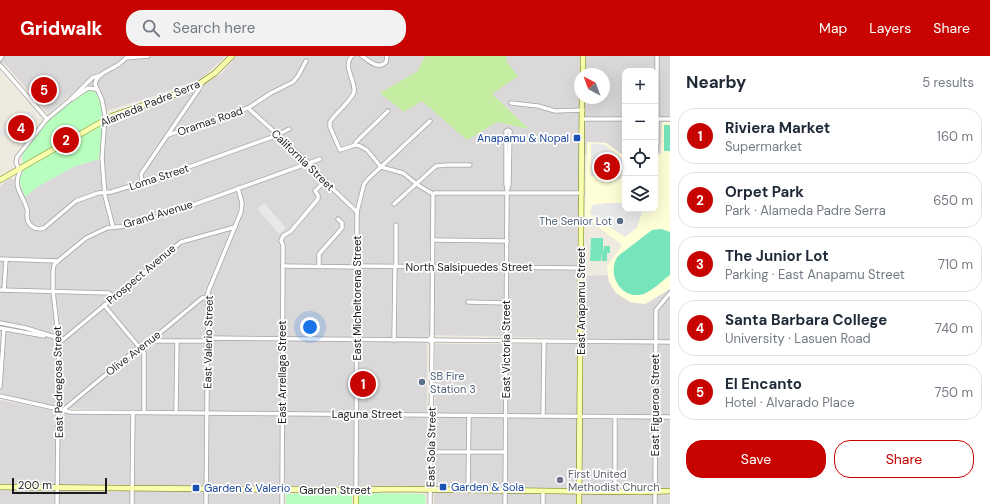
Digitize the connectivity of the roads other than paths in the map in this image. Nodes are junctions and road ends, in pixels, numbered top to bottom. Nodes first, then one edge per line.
1 (2, 56) edge
2 (148, 56) edge
3 (232, 56) edge
4 (352, 56) edge
5 (362, 56) edge
6 (387, 56) edge
7 (583, 56) edge
8 (657, 56) edge
9 (127, 57) edge
10 (0, 59) edge
11 (306, 61) dead end
12 (0, 65) edge
13 (583, 68) edge
14 (101, 74) junction
15 (202, 82) junction
16 (96, 90) junction
17 (70, 100) junction
18 (511, 103) dead end
19 (582, 104) edge
20 (656, 104) edge
21 (248, 108) junction
22 (583, 110) junction
23 (388, 111) dead end
24 (47, 119) junction
25 (582, 119) junction
26 (622, 119) edge
27 (658, 119) edge
28 (670, 119) edge
29 (105, 120) junction
30 (430, 121) dead end
31 (289, 129) dead end
32 (278, 135) junction
33 (168, 136) junction
34 (354, 145) junction
35 (320, 159) dead end
36 (309, 163) junction
37 (470, 165) dead end
38 (381, 167) junction
39 (19, 168) junction
40 (0, 180) edge
41 (325, 181) junction
42 (142, 183) junction
43 (416, 184) junction
44 (238, 188) junction
45 (507, 192) junction
46 (104, 193) junction
47 (582, 193) junction
48 (433, 194) junction
49 (394, 204) dead end
50 (357, 212) junction
51 (338, 219) dead end
52 (396, 224) dead end
53 (113, 227) junction
54 (235, 227) junction
55 (432, 240) junction
56 (507, 241) junction
57 (0, 259) edge
58 (6, 260) junction
59 (58, 261) junction
60 (283, 266) junction
61 (319, 266) junction
62 (395, 266) junction
63 (433, 266) junction
64 (357, 267) junction
65 (507, 267) junction
66 (581, 268) junction
67 (2, 290) edge
68 (53, 291) junction
69 (670, 293) edge
70 (114, 297) junction
71 (208, 297) junction
72 (468, 302) dead end
73 (506, 303) junction
74 (104, 305) junction
75 (0, 323) edge
76 (2, 328) edge
77 (58, 338) junction
78 (208, 339) junction
79 (282, 339) junction
80 (357, 340) junction
81 (394, 340) junction
82 (432, 340) junction
83 (148, 341) junction
84 (177, 341) junction
85 (506, 341) junction
86 (544, 341) junction
87 (581, 341) junction
88 (655, 342) junction
89 (670, 342) edge
90 (59, 343) junction
91 (139, 346) junction
92 (0, 387) edge
93 (0, 396) edge
94 (61, 410) junction
95 (133, 412) junction
96 (144, 412) junction
97 (176, 412) junction
98 (207, 413) junction
99 (282, 413) junction
100 (356, 414) junction
101 (431, 415) junction
102 (469, 415) junction
103 (506, 416) junction
104 (543, 416) junction
105 (580, 417) junction
106 (615, 417) junction
107 (655, 417) junction
108 (670, 417) edge
109 (431, 452) junction
110 (468, 452) junction
111 (505, 452) junction
112 (0, 487) edge
113 (58, 488) junction
114 (133, 488) junction
115 (206, 488) junction
116 (281, 490) junction
117 (356, 490) junction
118 (431, 491) junction
119 (468, 491) junction
120 (505, 491) junction
121 (543, 491) junction
122 (579, 491) junction
123 (655, 491) junction
124 (670, 491) edge
125 (615, 492) junction
126 (57, 504) edge
127 (132, 504) edge
128 (206, 504) edge
129 (282, 504) edge
130 (356, 504) edge
131 (430, 504) edge
132 (505, 504) edge
133 (543, 504) edge
134 (579, 504) edge
135 (655, 504) edge

1 - 10 street
2 - 9 street
3 - 15 street, Alameda Padre Serra
4 - 34 street
5 - 6 street
7 - 13 street
8 - 20 street
9 - 14 street
11 - 21 street, Oramas Road
12 - 24 street
14 - 16 street
14 - 17 street
15 - 29 street, Alameda Padre Serra
15 - 33 street
16 - 17 street
16 - 29 street
17 - 24 street
18 - 22 street
19 - 22 street, East Anapamu Street
21 - 32 street, California Street
21 - 33 street, Oramas Road
22 - 25 street, East Anapamu Street
23 - 34 street
24 - 39 street
25 - 26 street
25 - 47 street, East Anapamu Street
27 - 28 street
29 - 39 street, Alameda Padre Serra
29 - 46 street
30 - 38 street, East Micheltorena Street
31 - 32 street, Loma Street
32 - 36 street, California Street
32 - 42 street, Loma Street
33 - 42 street
34 - 38 street
35 - 36 street, Grand Avenue
36 - 41 street, California Street
36 - 44 street, Grand Avenue
37 - 43 street
38 - 43 street
38 - 50 street, East Micheltorena Street
39 - 40 street, Alameda Padre Serra
39 - 46 street, Loma Street
41 - 50 street, California Street
41 - 60 street, East Arrellaga Street
42 - 46 street, Loma Street
43 - 48 street
43 - 49 street
44 - 53 street, Grand Avenue
44 - 54 street, East Valerio Street
45 - 45 street, East Victoria Street
45 - 47 street
45 - 48 street
45 - 56 street, East Victoria Street
46 - 53 street
47 - 66 street, East Anapamu Street
48 - 55 street, East Sola Street
50 - 64 street, East Micheltorena Street
51 - 61 street
52 - 62 street
53 - 59 street, Grand Avenue
54 - 70 street, Prospect Avenue
54 - 71 street, East Valerio Street
55 - 56 street
55 - 63 street, East Sola Street
56 - 65 street, East Victoria Street
57 - 58 street
58 - 59 street
58 - 67 street
59 - 68 street, East Pedregosa Street
60 - 61 street, North Salsipuedes Street
60 - 79 street, East Arrellaga Street
61 - 64 street, North Salsipuedes Street
62 - 63 street, North Salsipuedes Street
62 - 64 street, North Salsipuedes Street
62 - 81 street
63 - 65 street, North Salsipuedes Street
63 - 82 street, East Sola Street
64 - 80 street, East Micheltorena Street
65 - 66 street, North Salsipuedes Street
65 - 73 street, East Victoria Street
66 - 87 street, East Anapamu Street
67 - 68 street
68 - 70 street
68 - 77 street, East Pedregosa Street
69 - 88 street, East Figueroa Street
70 - 74 street, Prospect Avenue
71 - 78 street, East Valerio Street
71 - 83 street, Olive Avenue
72 - 73 street
73 - 85 street, East Victoria Street
74 - 90 street, Prospect Avenue
74 - 91 street
75 - 77 street
76 - 77 street
76 - 92 street
77 - 90 street, East Pedregosa Street
78 - 79 street
78 - 84 street
78 - 98 street, East Valerio Street
79 - 80 street
79 - 99 street, East Arrellaga Street
80 - 81 street
80 - 100 street, East Micheltorena Street
81 - 82 street
82 - 85 street
82 - 101 street, East Sola Street
83 - 84 street
83 - 91 street, Olive Avenue
84 - 97 street
85 - 86 street
85 - 103 street, East Victoria Street
86 - 87 street
86 - 104 street
87 - 88 street
87 - 105 street, East Anapamu Street
88 - 89 street
88 - 107 street, East Figueroa Street
90 - 94 street, East Pedregosa Street
91 - 94 street, Olive Avenue
91 - 96 street
93 - 94 street, Laguna Street
94 - 95 street, Laguna Street
94 - 113 street, East Pedregosa Street
95 - 96 street, Laguna Street
95 - 114 street
96 - 97 street, Laguna Street
97 - 98 street, Laguna Street
98 - 99 street, Laguna Street
98 - 115 street, East Valerio Street
99 - 100 street, Laguna Street
99 - 116 street, East Arrellaga Street
100 - 101 street, Laguna Street
100 - 117 street, East Micheltorena Street
101 - 102 street, Laguna Street
101 - 109 street, East Sola Street
102 - 103 street, Laguna Street
102 - 110 street
103 - 104 street, Laguna Street
103 - 111 street, East Victoria Street
104 - 105 street, Laguna Street
105 - 106 street, Laguna Street
105 - 122 street, East Anapamu Street
106 - 107 street, Laguna Street
106 - 125 street
107 - 108 street, Laguna Street
107 - 123 street, East Figueroa Street
109 - 110 street
109 - 118 street, East Sola Street
110 - 111 street
110 - 119 street
111 - 120 street, East Victoria Street
112 - 113 street, Garden Street
113 - 114 street, Garden Street
113 - 126 street, East Pedregosa Street
114 - 115 street, Garden Street
114 - 127 street
115 - 116 street, Garden Street
115 - 128 street, East Valerio Street
116 - 117 street, Garden Street
116 - 129 street, East Arrellaga Street
117 - 118 street, Garden Street
117 - 130 street, East Micheltorena Street
118 - 119 street, Garden Street
118 - 131 street, East Sola Street
119 - 120 street, Garden Street
120 - 121 street, Garden Street
120 - 132 street, East Victoria Street
121 - 122 street, Garden Street
121 - 133 street
122 - 125 street, Garden Street
122 - 134 street, East Anapamu Street
123 - 124 street, Garden Street
123 - 125 street, Garden Street
123 - 135 street, East Figueroa Street

